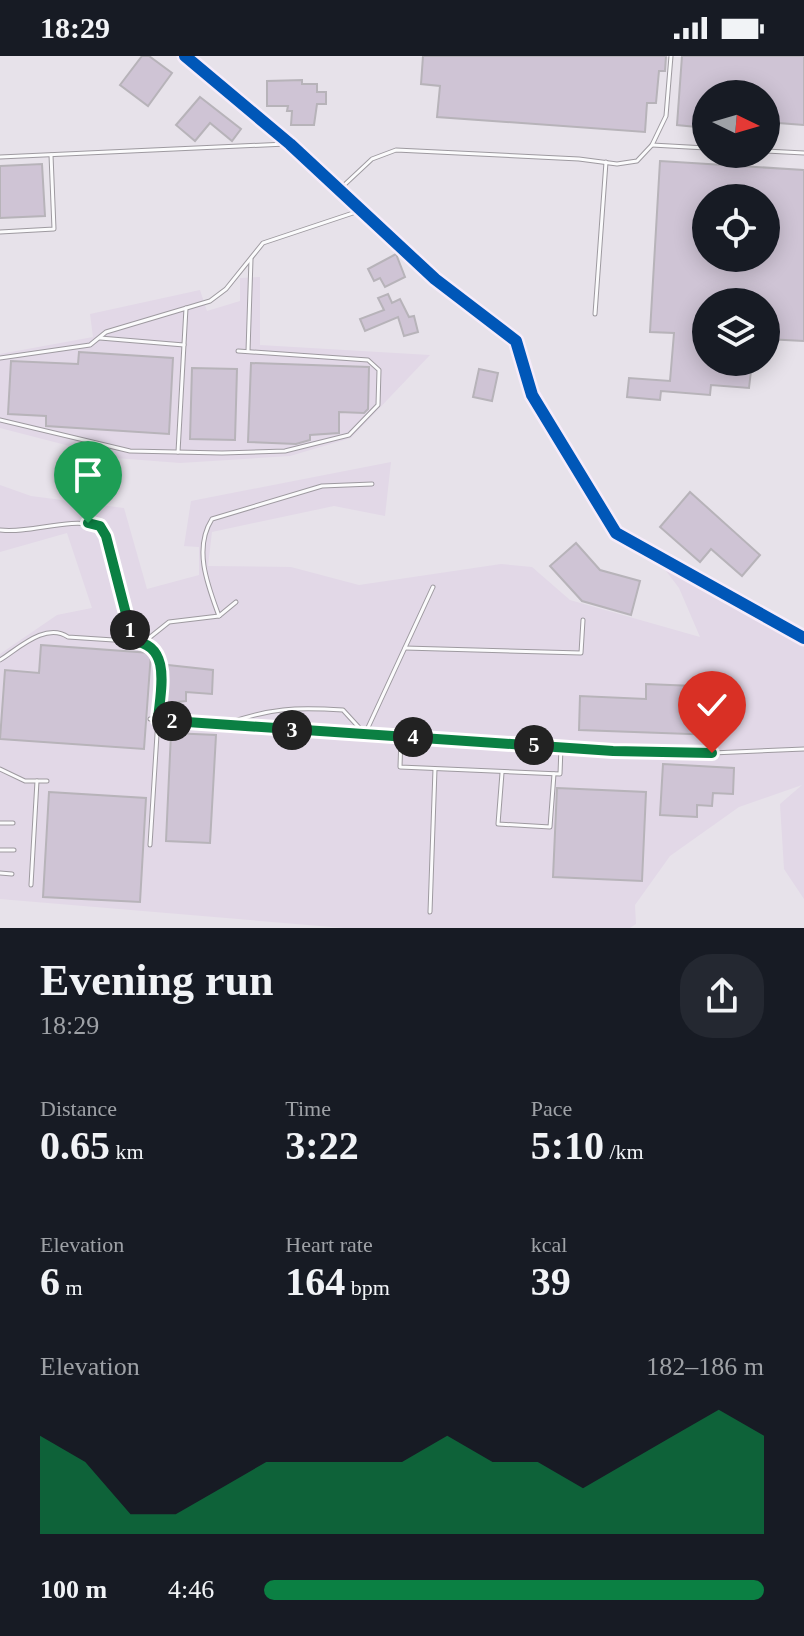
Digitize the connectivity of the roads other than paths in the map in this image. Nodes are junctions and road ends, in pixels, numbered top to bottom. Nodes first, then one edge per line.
1 (185, 56) edge
2 (671, 56) edge
3 (290, 144) junction
4 (652, 145) junction
5 (692, 147) edge
6 (780, 152) edge
7 (804, 153) edge
8 (51, 155) junction
9 (0, 157) edge
10 (606, 162) junction
11 (339, 191) junction
12 (360, 211) junction
13 (0, 232) edge
14 (251, 256) junction
15 (186, 308) junction
16 (595, 314) dead end
17 (99, 338) junction
18 (184, 345) junction
19 (238, 351) dead end
20 (248, 351) junction
21 (0, 358) edge
22 (0, 420) edge
23 (178, 452) junction
24 (372, 484) dead end
25 (0, 530) edge
26 (433, 587) dead end
27 (236, 602) dead end
28 (219, 616) junction
29 (583, 620) dead end
30 (804, 638) edge
31 (133, 641) junction
32 (144, 642) junction
33 (405, 648) junction
34 (0, 660) edge
35 (150, 719) dead end
36 (158, 720) junction
37 (221, 725) junction
38 (365, 734) junction
39 (401, 736) junction
40 (561, 747) junction
41 (804, 749) edge
42 (0, 769) edge
43 (435, 769) junction
44 (502, 772) junction
45 (554, 774) junction
46 (37, 781) junction
47 (47, 781) dead end
48 (0, 823) edge
49 (13, 823) dead end
50 (150, 845) dead end
51 (0, 850) edge
52 (14, 850) dead end
53 (0, 873) edge
54 (12, 874) dead end
55 (31, 885) dead end
56 (430, 912) dead end

1 - 3 street
2 - 4 lane
3 - 8 lane
3 - 11 street
4 - 5 lane
4 - 10 lane
6 - 7 lane
8 - 9 lane
8 - 13 lane
10 - 11 lane
10 - 16 lane
11 - 12 street
12 - 14 lane
12 - 30 street
14 - 15 lane
14 - 20 lane
15 - 17 lane
15 - 18 lane
17 - 18 lane
17 - 21 lane
18 - 23 lane
19 - 20 lane
20 - 23 lane
22 - 23 lane
24 - 28 lane
25 - 31 lane
26 - 33 lane
27 - 28 lane
28 - 32 lane
29 - 33 lane
31 - 32 lane
31 - 34 lane
32 - 36 lane
33 - 38 lane
35 - 36 lane
36 - 37 lane
36 - 50 lane
37 - 38 lane
37 - 38 lane
38 - 39 lane
39 - 40 lane
39 - 43 lane
40 - 41 lane
40 - 45 lane
42 - 46 lane
43 - 44 lane
43 - 56 lane
44 - 45 lane
44 - 45 lane
46 - 47 lane
46 - 55 lane
48 - 49 lane
51 - 52 lane
53 - 54 lane

